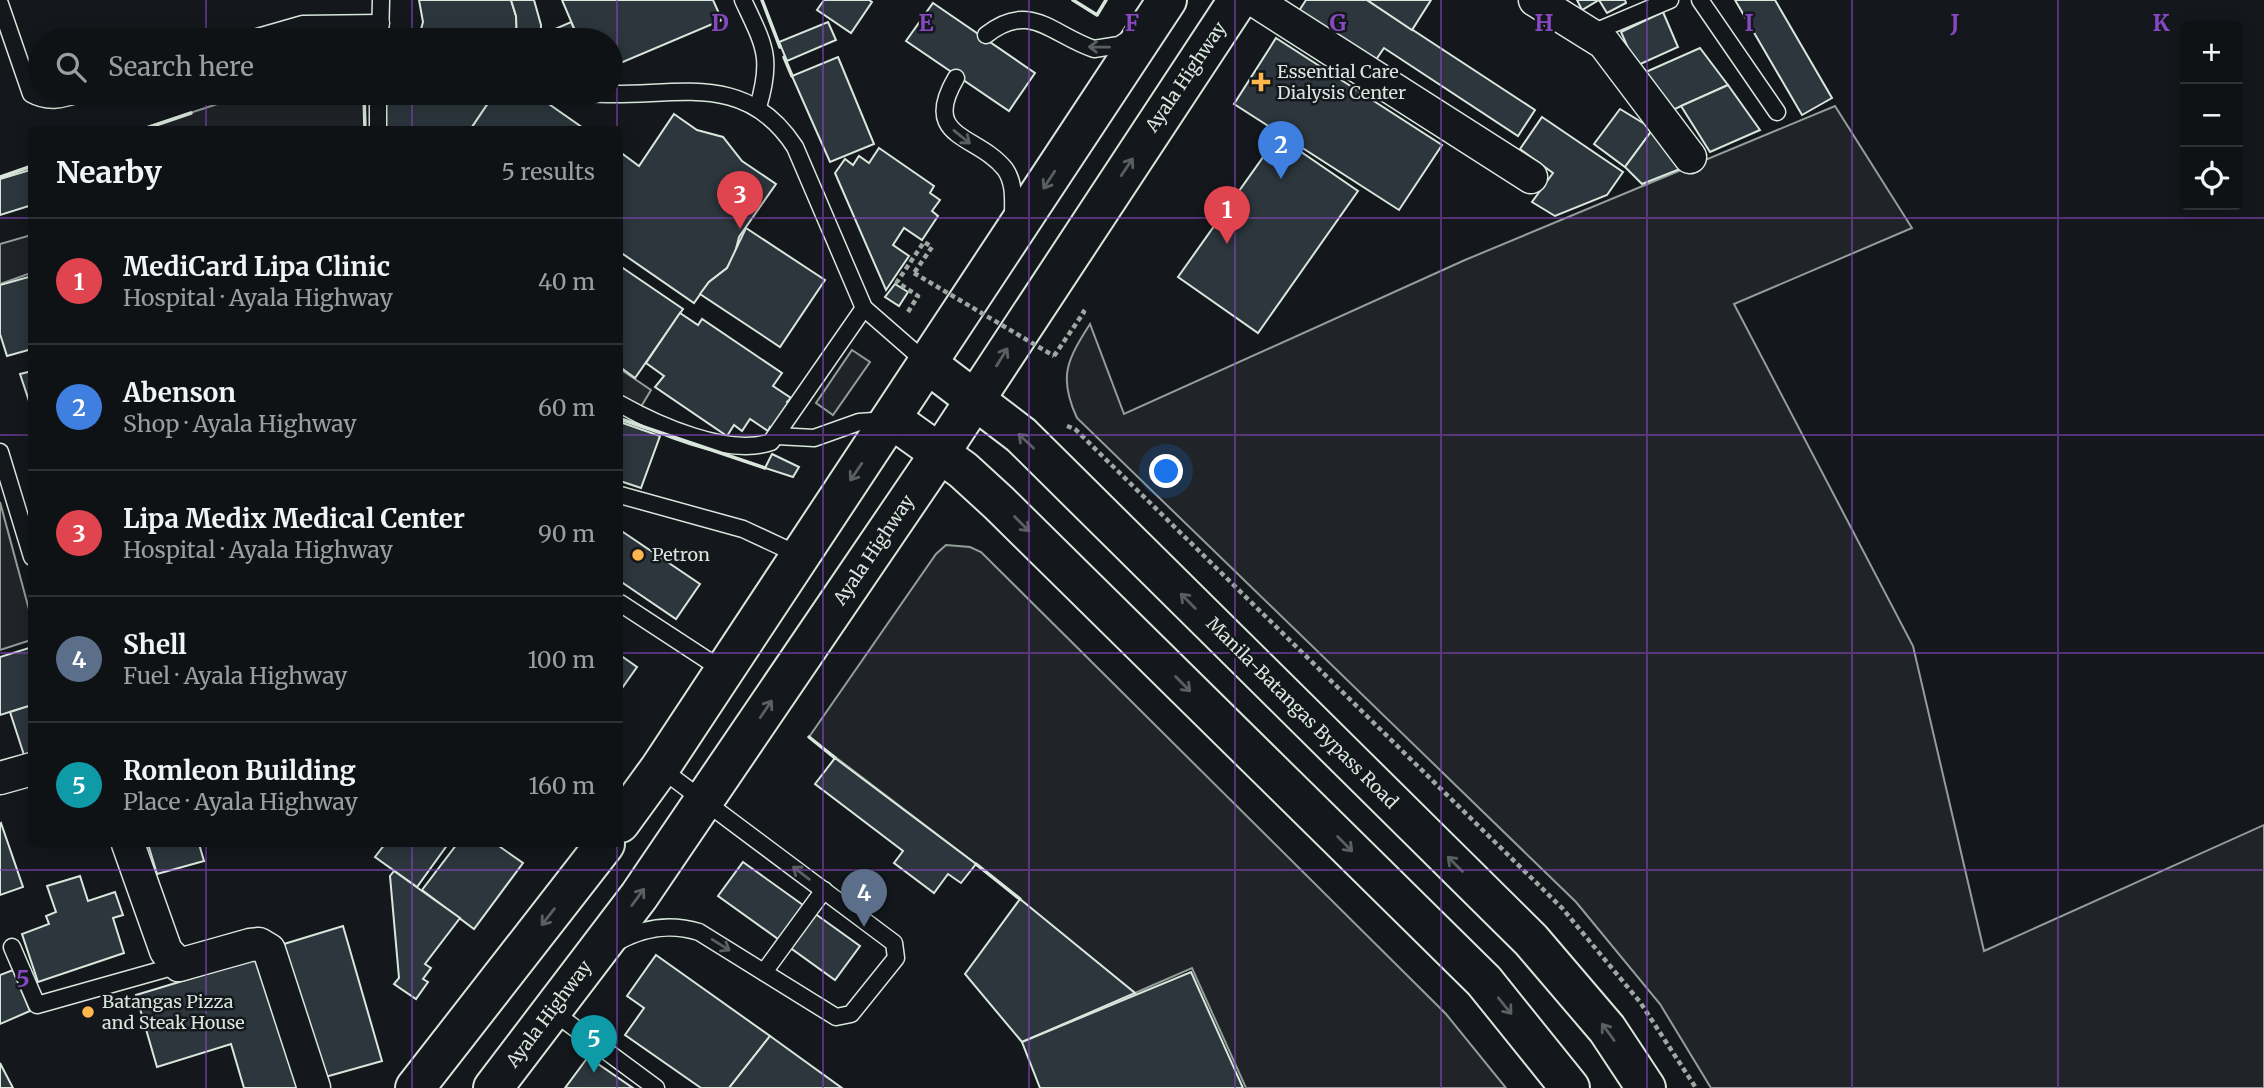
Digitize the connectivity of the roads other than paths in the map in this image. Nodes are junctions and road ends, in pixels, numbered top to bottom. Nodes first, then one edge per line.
1 (381, 0) edge
2 (743, 0) edge
3 (1238, 0) edge
4 (1254, 0) edge
5 (1535, 0) edge
6 (1670, 0) edge
7 (1700, 0) edge
8 (0, 4) edge
9 (1162, 8) edge
10 (381, 23) junction
11 (289, 28) edge
12 (381, 28) edge
13 (1592, 33) junction
14 (986, 35) dead end
15 (956, 78) dead end
16 (28, 85) edge
17 (623, 93) edge
18 (378, 105) edge
19 (758, 107) junction
20 (1777, 112) dead end
21 (378, 126) edge
22 (1690, 157) dead end
23 (1531, 177) dead end
24 (1012, 236) junction
25 (864, 308) junction
26 (929, 365) junction
27 (974, 401) junction
28 (623, 405) edge
29 (893, 420) junction
30 (778, 436) junction
31 (0, 452) edge
32 (940, 453) junction
33 (623, 496) edge
34 (28, 544) edge
35 (801, 556) junction
36 (623, 605) edge
37 (724, 671) junction
38 (660, 768) junction
39 (28, 770) edge
40 (0, 778) edge
41 (703, 801) junction
42 (623, 819) edge
43 (129, 847) edge
44 (603, 847) edge
45 (824, 890) junction
46 (12, 947) dead end
47 (592, 959) junction
48 (179, 965) junction
49 (764, 972) junction
50 (552, 1010) junction
51 (314, 1088) edge
52 (415, 1088) edge
53 (493, 1088) edge
54 (656, 1088) edge
55 (1570, 1088) edge
56 (1646, 1088) edge

1 - 10 lane
2 - 19 lane
27 -> 3 main road, Ayala Highway
4 - 23 street
5 - 13 street
6 - 13 lane
7 - 20 lane
8 - 16 lane
9 -> 14 lane
9 -> 24 main road
10 - 11 lane
10 - 12 lane
13 - 22 street
15 -> 24 lane
17 - 19 lane
18 - 21 lane
19 - 25 lane
24 - 26 main road
25 - 26 lane
25 - 30 lane
26 - 27 main road, Manila-Batangas Bypass Road
26 - 29 main road
27 - 32 main road, Ayala Highway
56 -> 27 main road, Manila-Batangas Bypass Road
28 - 30 lane
29 - 30 lane
29 - 32 main road
29 -> 35 main road
31 - 34 lane
41 -> 32 main road, Ayala Highway
32 -> 55 main road
33 - 35 lane
35 - 37 main road
36 - 37 lane
37 - 38 main road
38 - 41 lane
38 - 42 main road
39 - 40 street
45 -> 41 lane
47 -> 41 main road, Ayala Highway
43 - 48 street
44 -> 52 main road
45 - 49 lane
45 - 49 lane
46 - 48 lane
47 -> 49 lane
47 - 50 main road, Ayala Highway
48 - 51 street
50 - 53 main road, Ayala Highway
50 - 54 lane

